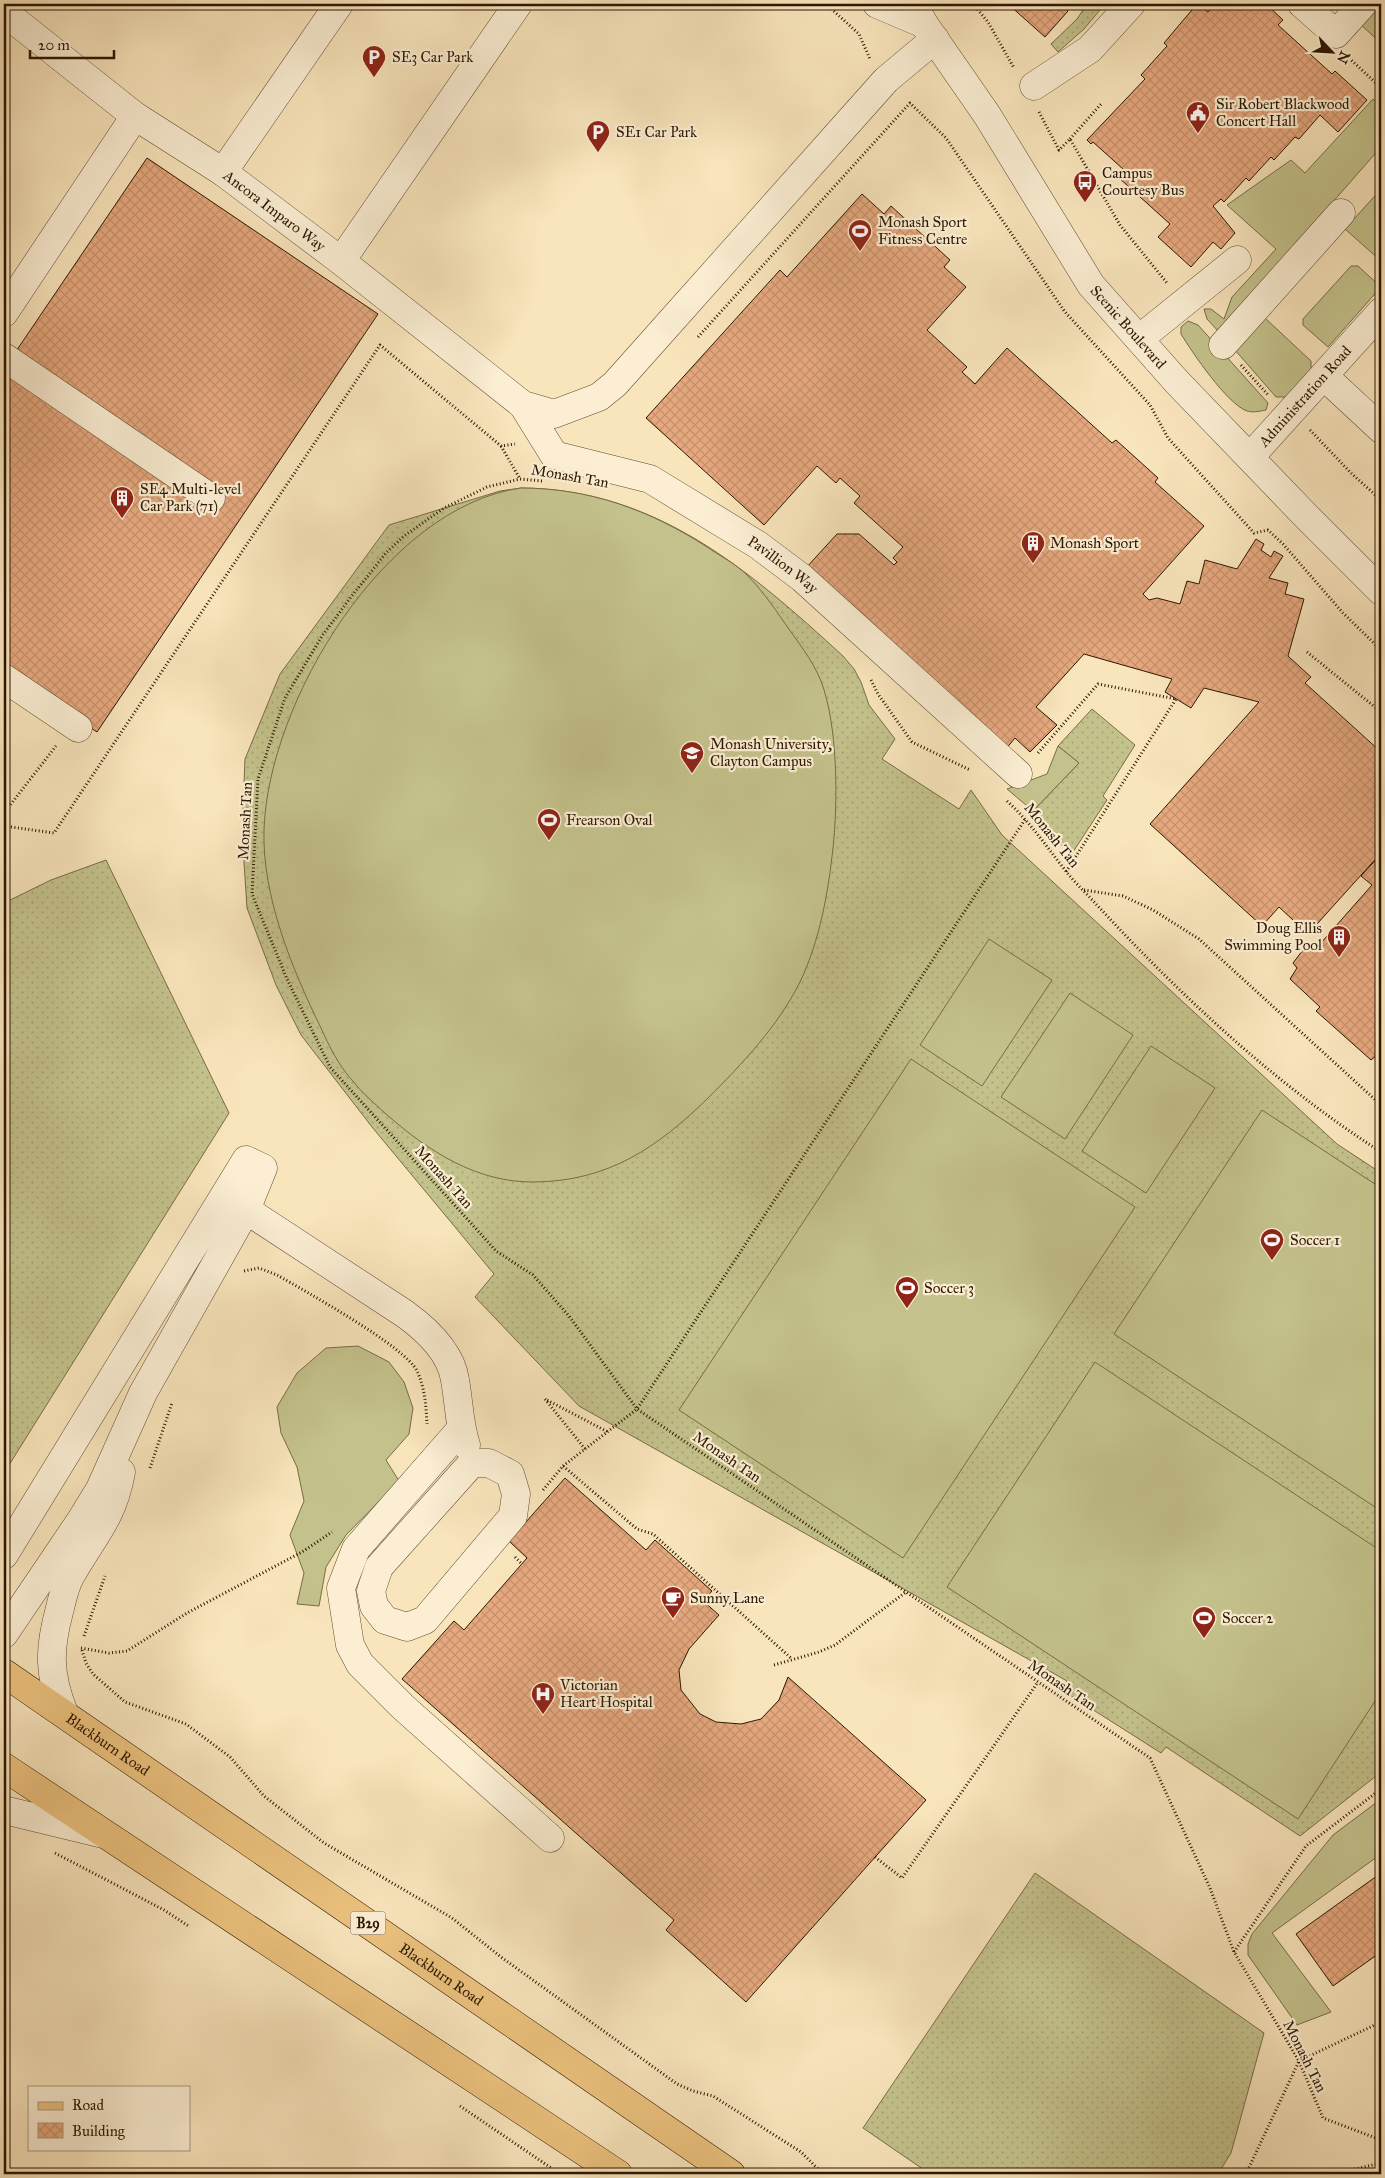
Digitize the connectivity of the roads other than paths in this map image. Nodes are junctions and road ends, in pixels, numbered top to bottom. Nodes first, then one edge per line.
1 (339, 4) edge
2 (518, 4) edge
3 (878, 4) edge
4 (1131, 4) edge
5 (1302, 4) edge
6 (1364, 4) edge
7 (4, 12) edge
8 (924, 22) edge
9 (1026, 80) road end
10 (135, 116) junction
11 (223, 172) junction
12 (1340, 213) dead end
13 (1237, 260) dead end
14 (341, 261) junction
15 (1381, 312) edge
16 (4, 313) edge
17 (1139, 339) junction
18 (1223, 345) dead end
19 (4, 357) edge
20 (1324, 376) junction
21 (523, 405) junction
22 (1381, 429) edge
23 (1250, 458) junction
24 (211, 498) dead end
25 (1381, 591) edge
26 (4, 678) edge
27 (78, 728) road end
28 (1018, 774) dead end
29 (235, 1203) junction
30 (461, 1429) junction
31 (128, 1431) junction
32 (472, 1463) junction
33 (8, 1543) edge
34 (374, 1606) junction
35 (347, 1627) junction
36 (4, 1634) edge
37 (4, 1673) edge
38 (64, 1713) junction
39 (4, 1767) edge
40 (4, 1810) edge
41 (105, 1835) junction
42 (550, 1838) dead end
43 (618, 2174) edge
44 (731, 2174) edge

1 - 11 street, Ancora Imparo Way
2 - 14 street
3 - 8 street
4 - 9 street
5 - 6 street
7 - 10 street
8 - 17 street, Scenic Boulevard
8 - 21 street
10 - 11 street
10 - 16 street
11 - 14 street, Ancora Imparo Way
12 - 18 street
13 - 17 street
14 - 21 street, Ancora Imparo Way
15 - 20 street, Administration Road
17 - 23 street, Scenic Boulevard
19 - 24 street
20 - 22 street
20 - 23 street, Administration Road
21 - 28 street, Pavillion Way
23 - 25 street, Scenic Boulevard
26 - 27 street
29 - 30 street
29 - 31 street
29 - 33 street
30 - 32 street
30 - 35 street
31 - 36 street
31 - 38 street
32 - 34 street
32 - 34 street
34 - 35 street
35 - 42 street
37 - 38 main road, Blackburn Road / B29
38 - 44 main road, Blackburn Road / B29
39 - 41 main road
40 - 41 street
41 - 43 main road

